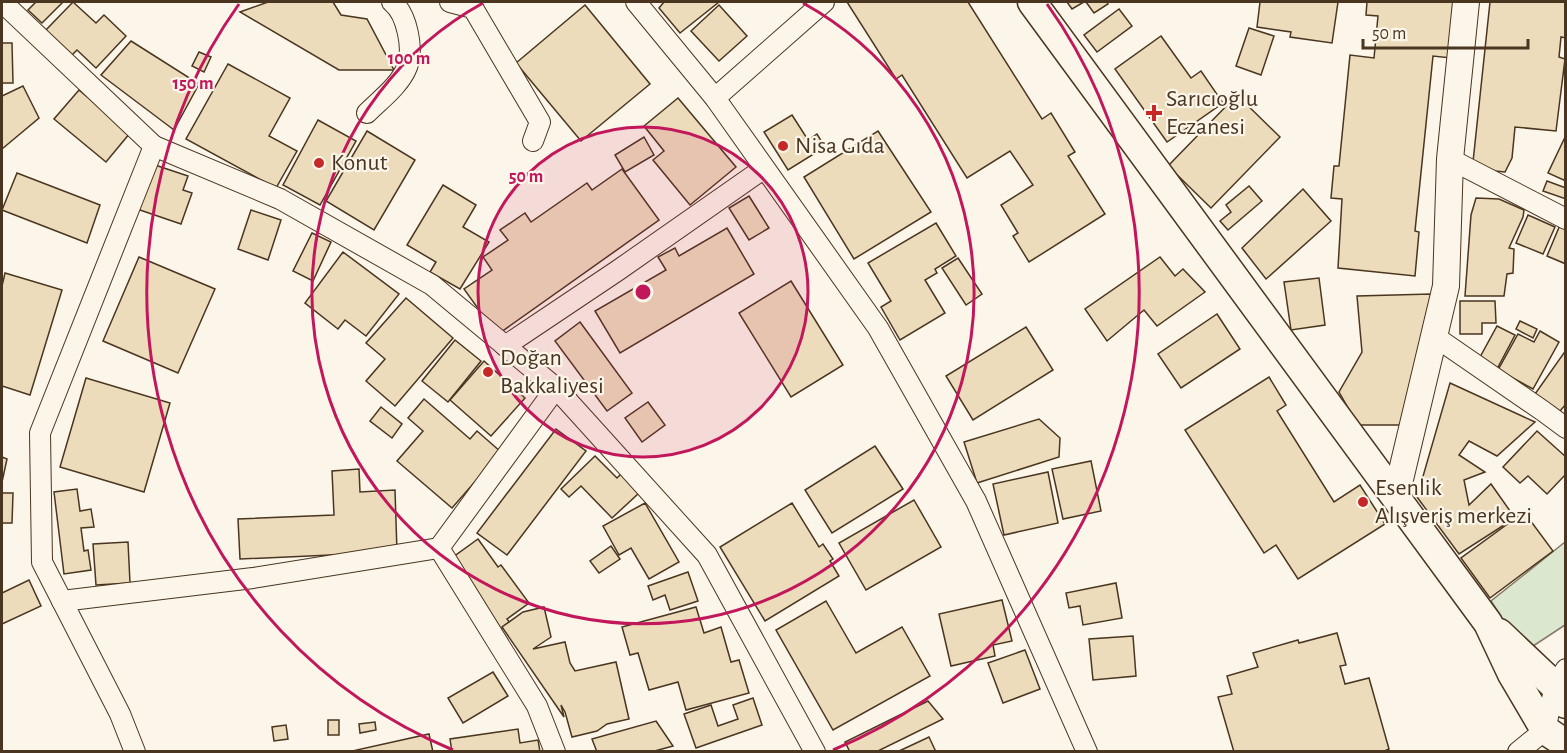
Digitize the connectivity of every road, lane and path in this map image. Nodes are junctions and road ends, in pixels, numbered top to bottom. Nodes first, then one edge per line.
1 (2, 2) edge
2 (392, 2) edge
3 (450, 2) edge
4 (636, 2) edge
5 (824, 2) edge
6 (1032, 2) edge
7 (1466, 2) edge
8 (715, 98) junction
9 (366, 113) dead end
10 (533, 141) dead end
11 (154, 146) junction
12 (1450, 159) junction
13 (763, 169) junction
14 (1566, 219) edge
15 (1434, 336) junction
16 (504, 346) junction
17 (556, 388) junction
18 (1566, 428) edge
19 (1396, 496) junction
20 (439, 548) junction
21 (62, 601) junction
22 (1488, 623) junction
23 (1562, 686) edge
24 (1555, 737) edge
25 (135, 752) edge
26 (555, 752) edge
27 (815, 752) edge
28 (1087, 752) edge
29 (1518, 752) edge

1 - 11 street
2 - 9 street
3 - 10 street
4 - 8 street
5 - 8 street
6 - 19 main road
7 - 12 street
8 - 13 street
11 - 16 street
11 - 21 street
12 - 14 street
12 - 15 street
13 - 16 street
13 - 28 street
15 - 18 street
15 - 19 street
16 - 17 street
17 - 20 street
17 - 27 street
19 - 22 main road
20 - 21 street
20 - 26 street
21 - 25 street
22 - 23 main road
22 - 24 main road
23 - 24 street
24 - 29 street

